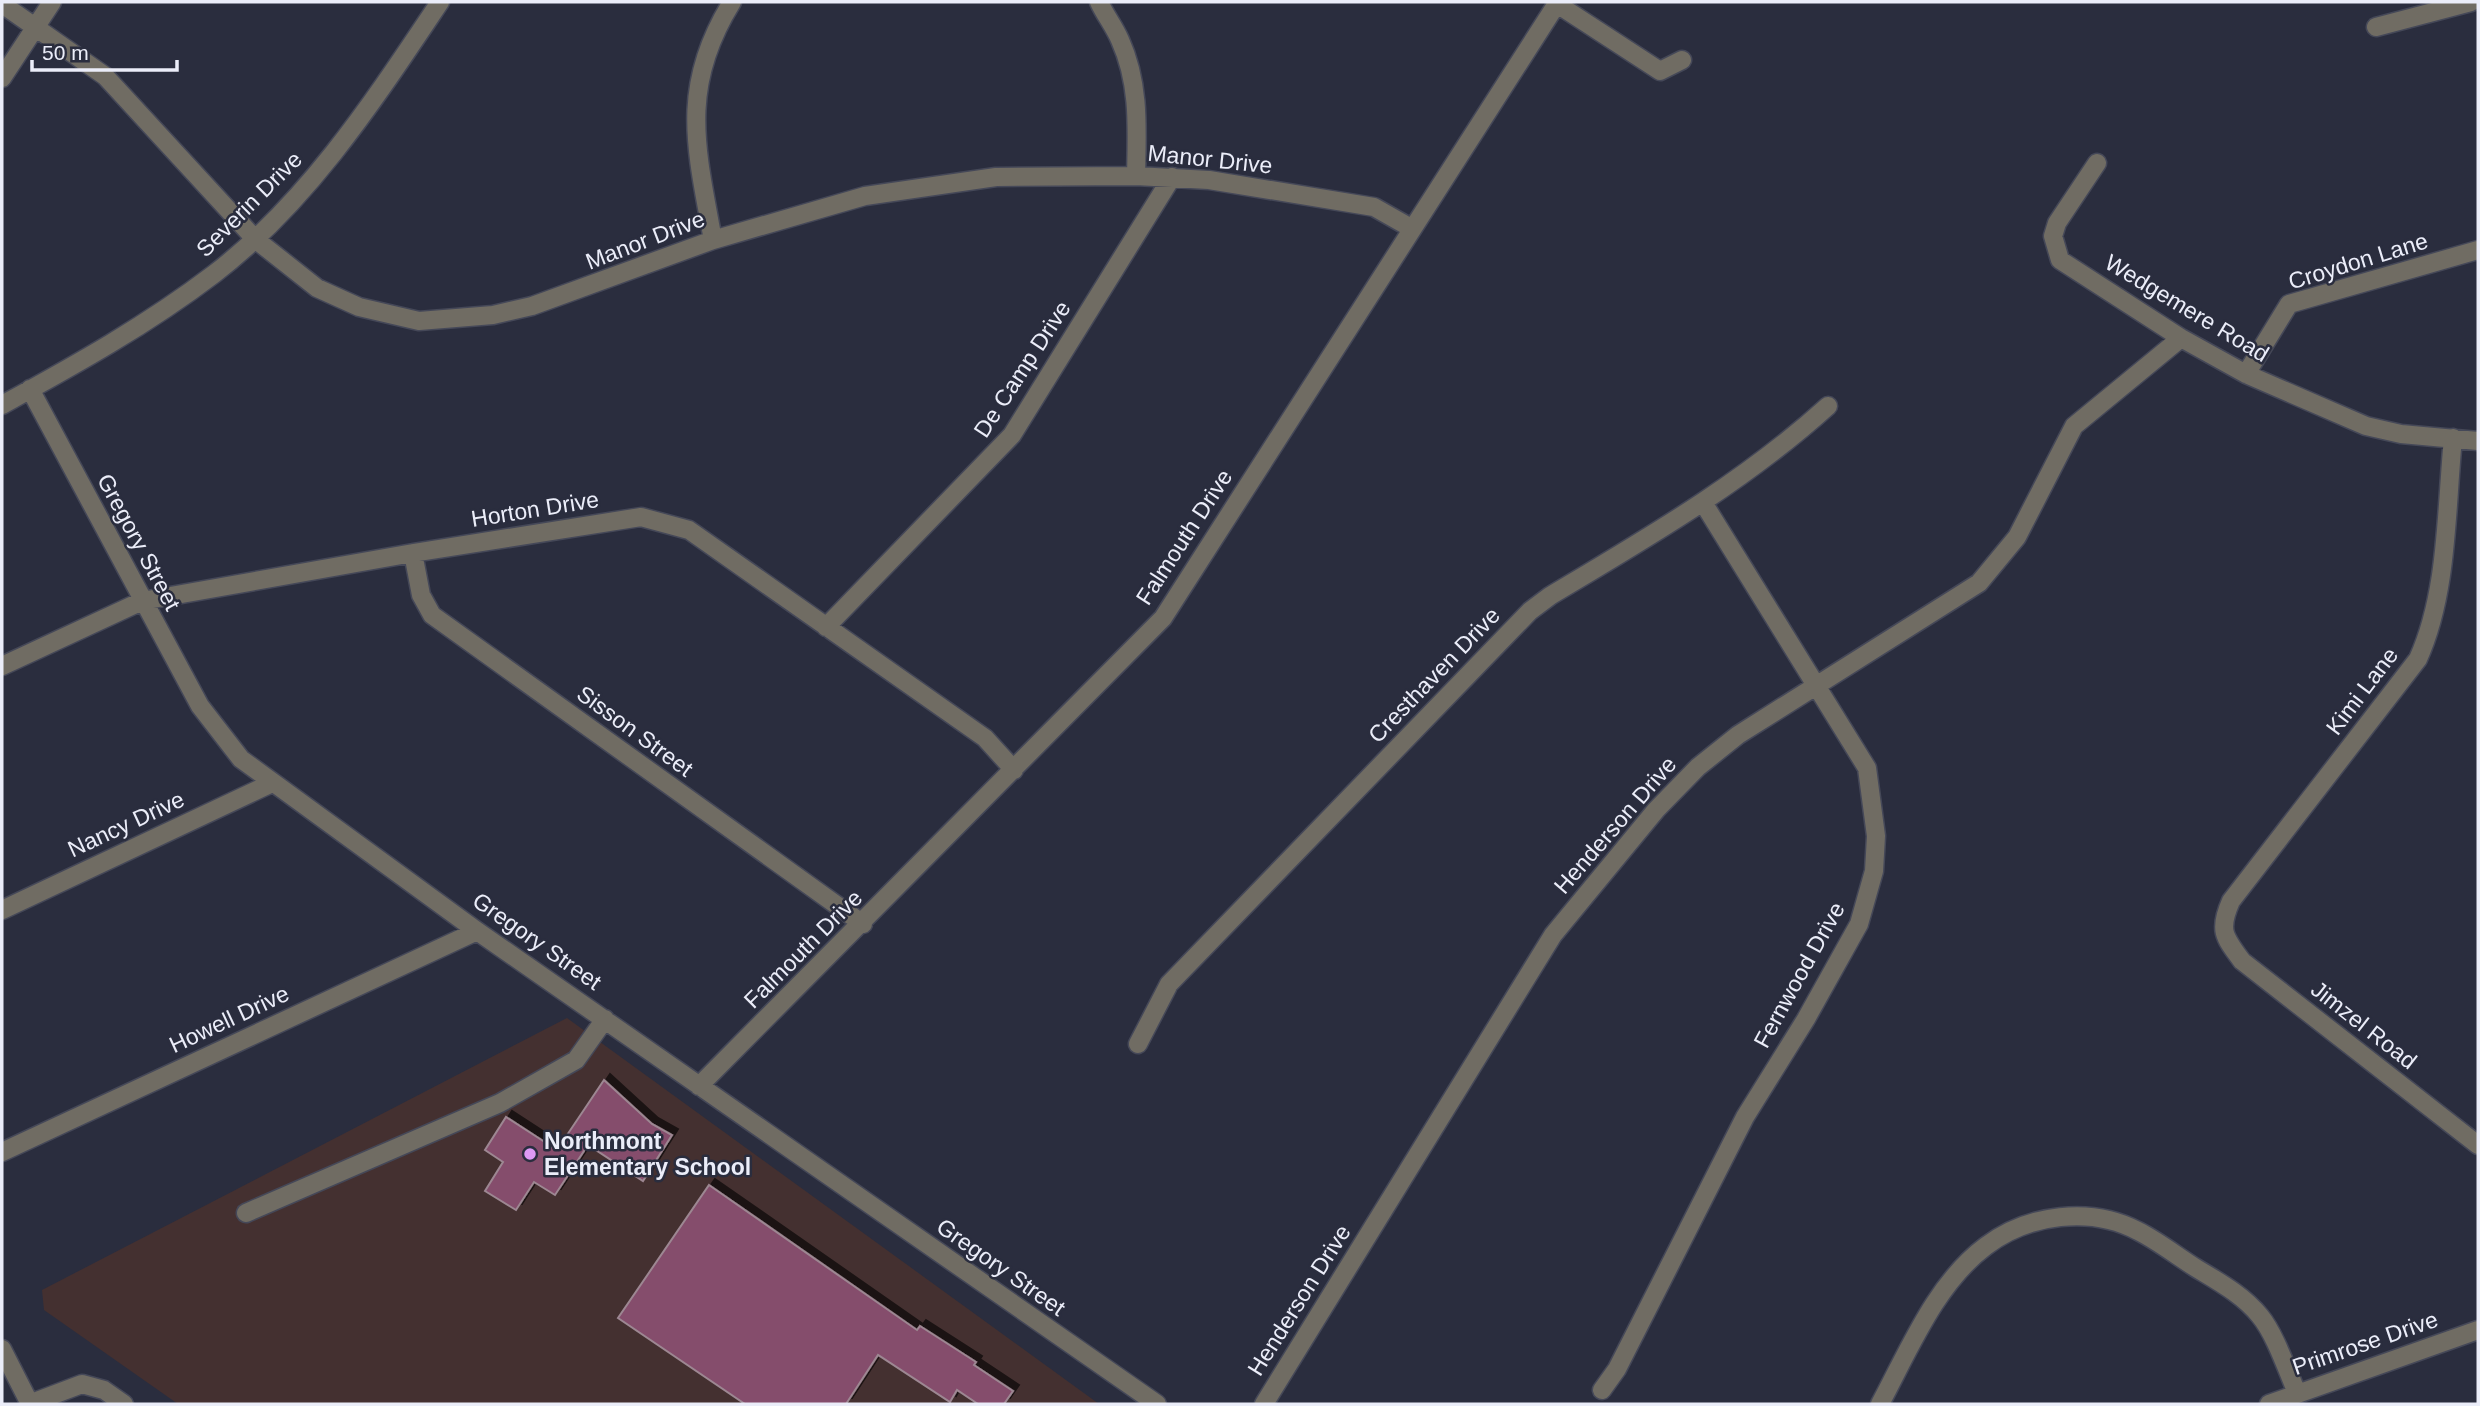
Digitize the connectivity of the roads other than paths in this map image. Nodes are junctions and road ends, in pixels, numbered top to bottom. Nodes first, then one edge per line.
1 (52, 2) edge
2 (440, 2) edge
3 (732, 2) edge
4 (1099, 2) edge
5 (2470, 2) edge
6 (1558, 3) edge
7 (2, 4) edge
8 (36, 26) junction
9 (2376, 27) dead end
10 (1682, 60) dead end
11 (2, 78) edge
12 (2097, 163) dead end
13 (1136, 176) junction
14 (1172, 177) junction
15 (1411, 228) junction
16 (254, 239) junction
17 (712, 240) junction
18 (2478, 250) edge
19 (2181, 338) junction
20 (2246, 374) junction
21 (30, 390) junction
22 (2, 405) edge
23 (1828, 406) dead end
24 (2453, 438) junction
25 (2478, 441) edge
26 (1704, 503) junction
27 (413, 553) junction
28 (142, 601) junction
29 (826, 627) junction
30 (2, 666) edge
31 (1819, 687) junction
32 (1014, 769) junction
33 (272, 783) junction
34 (2, 910) edge
35 (863, 925) junction
36 (477, 931) junction
37 (2225, 938) joint
38 (606, 1018) junction
39 (1138, 1045) dead end
40 (699, 1086) junction
41 (2478, 1145) edge
42 (2, 1152) edge
43 (246, 1213) dead end
44 (2478, 1330) edge
45 (2, 1349) edge
46 (1602, 1390) dead end
47 (2297, 1392) junction
48 (29, 1403) edge
49 (124, 1404) edge
50 (1157, 1404) edge
51 (1264, 1404) edge
52 (1880, 1404) edge
53 (2269, 1404) edge

1 - 8 street
2 - 16 street, Severin Drive
3 - 17 street
4 - 13 street
5 - 9 street
6 - 10 street
6 - 15 street, Falmouth Drive
7 - 8 street, Manor Drive
8 - 11 street
8 - 16 street, Manor Drive
12 - 19 street, Wedgemere Road
13 - 14 street, Manor Drive
13 - 17 street, Manor Drive
14 - 15 street, Manor Drive
14 - 29 street, De Camp Drive
15 - 32 street, Falmouth Drive
16 - 17 street, Manor Drive
16 - 21 street, Severin Drive
18 - 20 street, Croydon Lane
19 - 20 street, Wedgemere Road
19 - 31 street, Henderson Drive
20 - 24 street, Wedgemere Road
21 - 22 street, Severin Drive
21 - 28 street, Gregory Street
23 - 26 street, Cresthaven Drive
24 - 25 street, Wedgemere Road
24 - 37 street, Kimi Lane
26 - 31 street, Fernwood Drive
26 - 39 street, Cresthaven Drive
27 - 28 street, Horton Drive
27 - 29 street, Horton Drive
27 - 35 street, Sisson Street
28 - 30 street, Horton Drive
28 - 33 street, Gregory Street
29 - 32 street, Horton Drive
31 - 46 street, Fernwood Drive
31 - 51 street, Henderson Drive
32 - 35 street, Falmouth Drive
33 - 34 street, Nancy Drive
33 - 36 street, Gregory Street
35 - 40 street, Falmouth Drive
36 - 38 street, Gregory Street
36 - 42 street, Howell Drive
37 - 41 street, Jimzel Road
38 - 40 street, Gregory Street
38 - 43 street
40 - 50 street, Gregory Street
44 - 47 street, Primrose Drive
45 - 48 street
47 - 52 street
47 - 53 street, Primrose Drive
48 - 49 street

